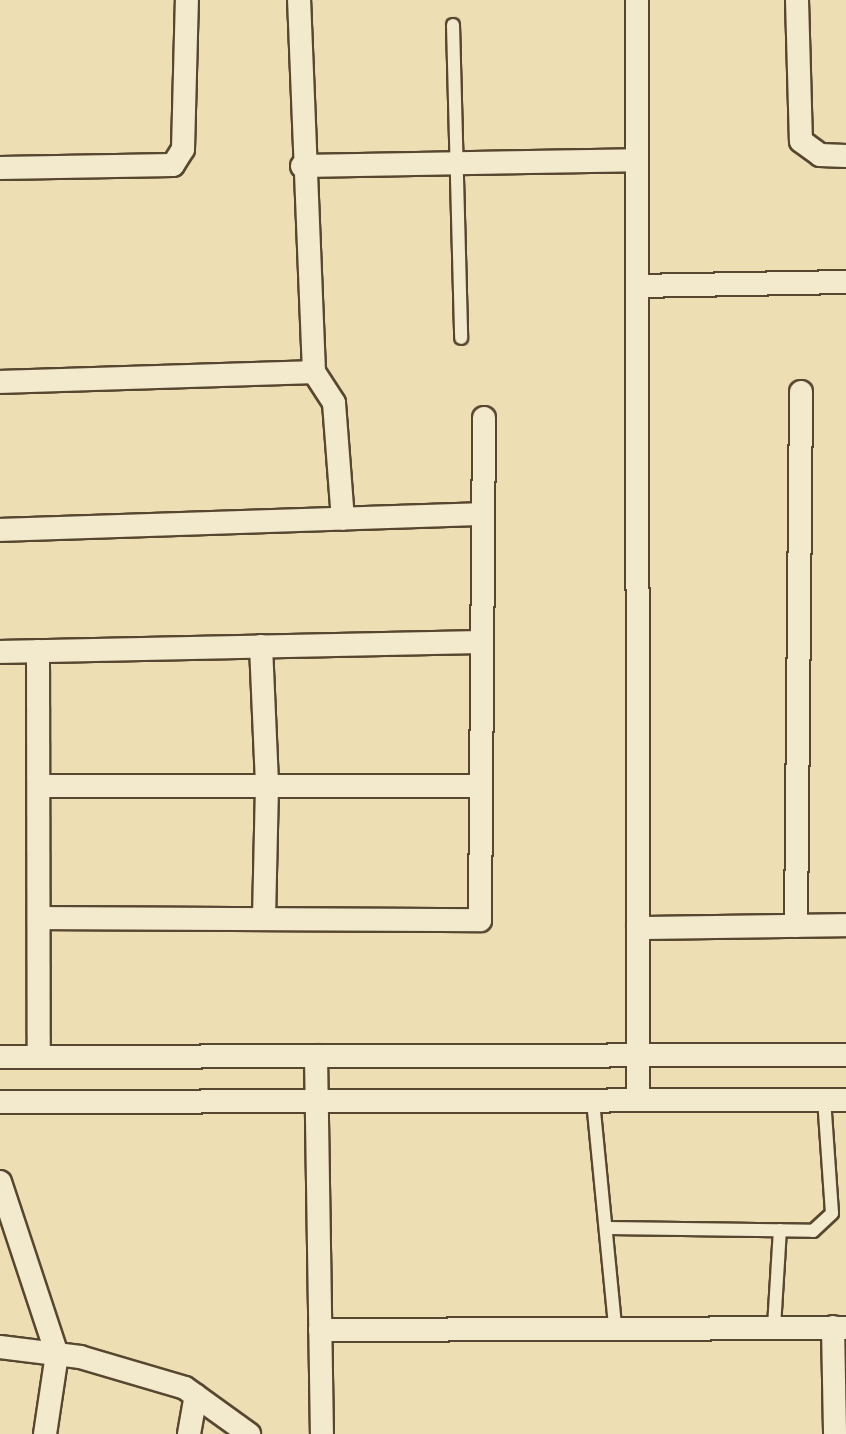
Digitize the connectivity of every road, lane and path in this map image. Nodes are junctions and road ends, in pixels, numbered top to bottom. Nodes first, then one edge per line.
1 (186, 0) edge
2 (299, 0) edge
3 (637, 0) edge
4 (797, 0) edge
5 (453, 25) dead end
6 (846, 156) edge
7 (637, 160) junction
8 (455, 163) junction
9 (302, 166) junction
10 (0, 168) edge
11 (846, 282) edge
12 (637, 286) junction
13 (461, 338) dead end
14 (314, 372) junction
15 (0, 382) edge
16 (801, 392) dead end
17 (484, 418) dead end
18 (483, 514) junction
19 (343, 519) junction
20 (0, 530) edge
21 (482, 642) junction
22 (261, 646) junction
23 (38, 651) junction
24 (0, 652) edge
25 (39, 786) junction
26 (267, 786) junction
27 (481, 786) junction
28 (39, 918) junction
29 (264, 919) junction
30 (846, 925) edge
31 (796, 926) junction
32 (638, 928) junction
33 (638, 1055) junction
34 (846, 1055) edge
35 (39, 1056) junction
36 (316, 1056) junction
37 (0, 1057) edge
38 (316, 1100) junction
39 (638, 1100) junction
40 (835, 1100) edge
41 (593, 1101) junction
42 (0, 1102) edge
43 (0, 1182) edge
44 (608, 1228) junction
45 (780, 1230) junction
46 (615, 1326) junction
47 (774, 1327) junction
48 (840, 1328) edge
49 (320, 1330) junction
50 (0, 1347) edge
51 (57, 1354) junction
52 (196, 1396) junction
53 (45, 1434) edge
54 (189, 1434) edge
55 (249, 1434) edge
56 (322, 1434) edge
57 (835, 1434) edge

1 - 10 street
2 - 9 street
3 - 7 street
4 - 6 street
5 - 8 lane
7 - 8 street
7 - 12 street
8 - 9 street
8 - 13 lane
9 - 14 street
11 - 12 street
12 - 32 street
14 - 15 street
14 - 19 street
16 - 31 street
17 - 18 street
18 - 19 street
18 - 21 street
19 - 20 street
21 - 22 street
21 - 27 street
22 - 23 street
22 - 26 street
23 - 24 street
23 - 25 street
25 - 26 street
25 - 28 street
26 - 27 street
26 - 29 street
27 - 29 street
28 - 29 street
28 - 35 street
30 - 31 street
31 - 32 street
32 - 33 street
33 - 34 street
33 - 36 street
33 - 39 street
35 - 36 street
35 - 37 street
36 - 38 street
38 - 41 street
38 - 42 street
38 - 49 street
39 - 40 street
39 - 41 street
40 - 45 lane
41 - 44 lane
43 - 51 street
44 - 45 lane
44 - 46 lane
45 - 47 lane
46 - 47 street
46 - 49 street
47 - 48 street
48 - 57 street
49 - 56 street
50 - 51 street
51 - 52 street
51 - 53 street
52 - 54 street
52 - 55 street

